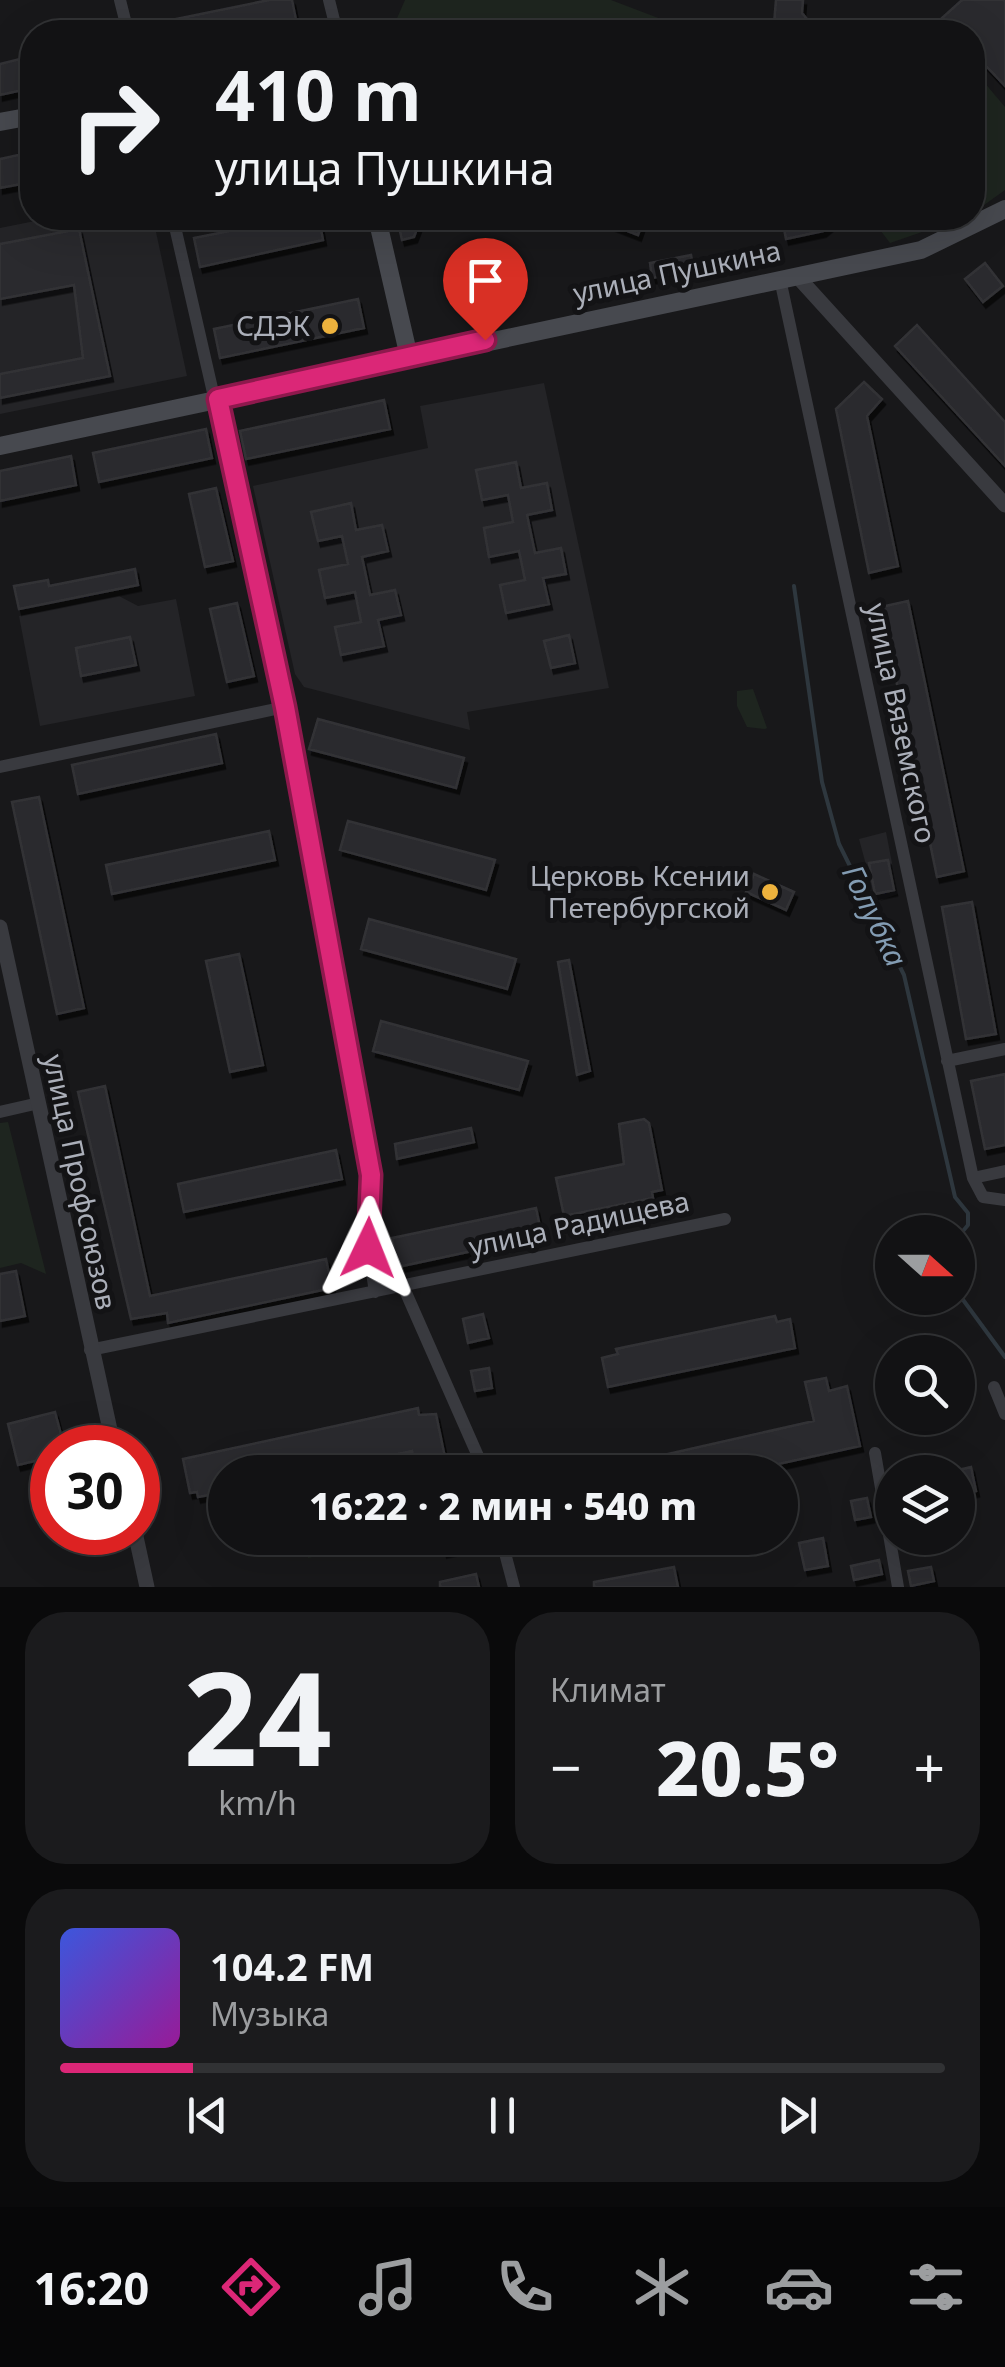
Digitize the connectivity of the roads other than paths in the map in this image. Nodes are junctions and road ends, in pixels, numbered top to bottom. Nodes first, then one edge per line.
1 (176, 230) edge
2 (380, 230) edge
3 (963, 230) edge
4 (789, 277) junction
5 (409, 357) junction
6 (218, 399) junction
7 (0, 446) edge
8 (1005, 505) edge
9 (285, 707) junction
10 (0, 767) edge
11 (0, 927) edge
12 (1005, 1049) edge
13 (948, 1061) junction
14 (39, 1103) junction
15 (0, 1112) edge
16 (1005, 1171) edge
17 (974, 1178) junction
18 (1005, 1200) edge
19 (725, 1219) dead end
20 (403, 1286) junction
21 (375, 1292) junction
22 (90, 1350) junction
23 (994, 1387) dead end
24 (1005, 1414) edge
25 (108, 1425) edge
26 (875, 1452) dead end
27 (478, 1455) edge
28 (140, 1555) edge
29 (506, 1555) edge
30 (147, 1587) edge
31 (514, 1587) edge
32 (898, 1587) edge

1 - 6 street
2 - 5 main road
3 - 4 main road, улица Пушкина
4 - 5 main road, улица Пушкина
4 - 8 street
4 - 13 street, улица Вяземского
5 - 6 main road, улица Пушкина
6 - 7 main road, улица Пушкина
6 - 9 street
9 - 10 street
9 - 21 street
11 - 14 street, улица Профсоюзов
12 - 13 street
13 - 17 street, улица Вяземского
14 - 15 street
14 - 22 street, улица Профсоюзов
16 - 17 street
17 - 18 street
19 - 20 street, улица Радищева
20 - 21 street, улица Радищева
20 - 27 street
21 - 22 street, улица Радищева
22 - 25 street, улица Профсоюзов
23 - 24 street
26 - 32 street
28 - 30 street
29 - 31 street

